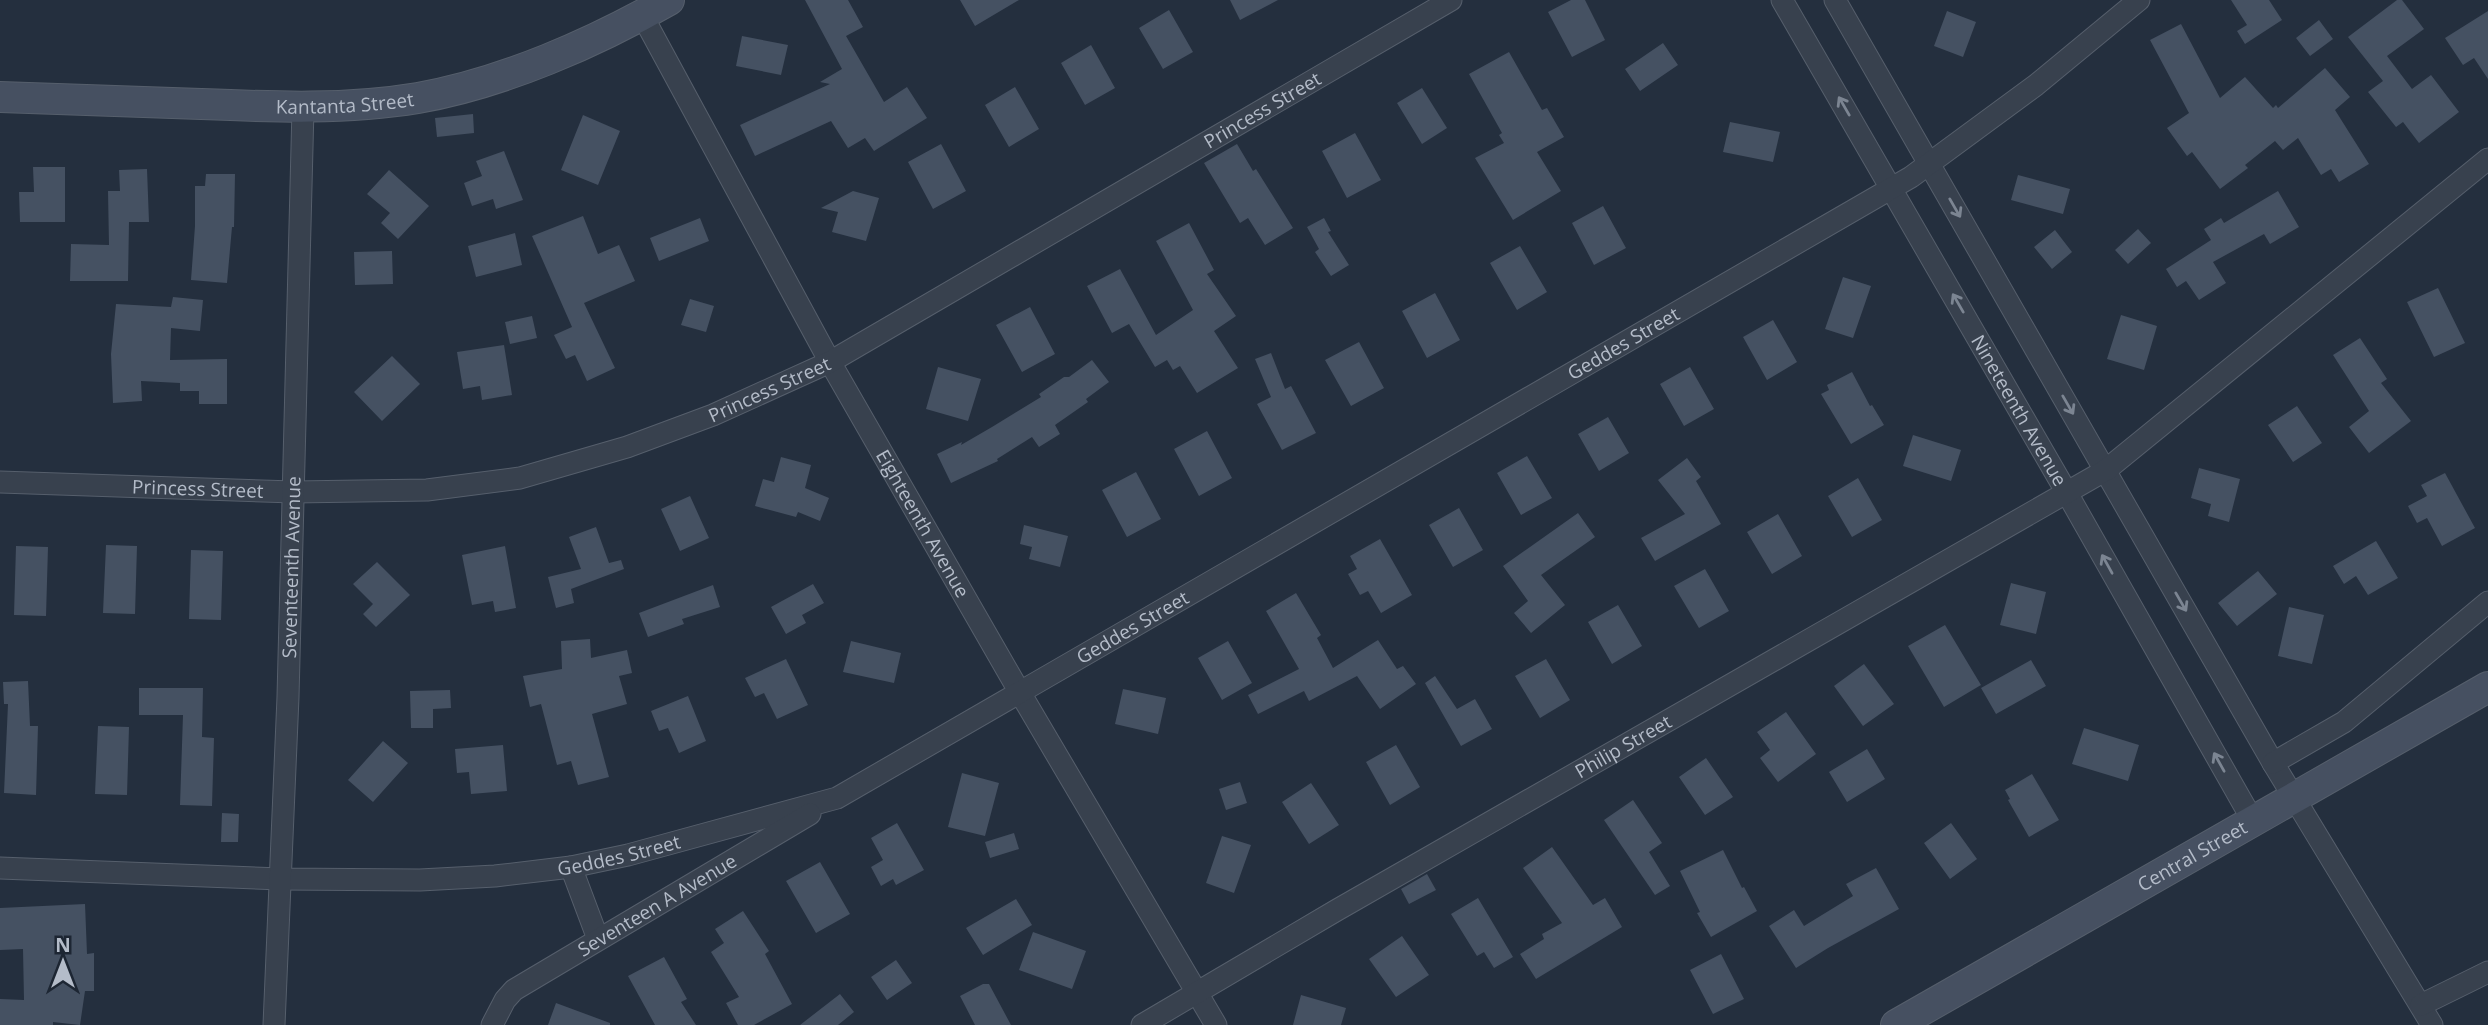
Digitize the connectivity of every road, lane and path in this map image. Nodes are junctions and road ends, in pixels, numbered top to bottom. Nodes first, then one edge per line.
1 (669, 0) edge
2 (1451, 0) edge
3 (1782, 0) edge
4 (1835, 0) edge
5 (2139, 0) edge
6 (642, 15) junction
7 (0, 97) edge
8 (303, 108) junction
9 (2488, 159) edge
10 (1930, 165) junction
11 (1892, 188) junction
12 (830, 362) junction
13 (2106, 470) junction
14 (0, 482) edge
15 (294, 492) junction
16 (2067, 493) junction
17 (2488, 602) edge
18 (2488, 687) edge
19 (1019, 691) junction
20 (2273, 763) junction
21 (837, 798) junction
22 (2296, 798) junction
23 (2253, 821) junction
24 (571, 867) junction
25 (0, 868) edge
26 (281, 879) junction
27 (598, 939) junction
28 (2488, 972) edge
29 (1197, 993) junction
30 (2421, 1005) junction
31 (274, 1025) edge
32 (492, 1025) edge
33 (1142, 1025) edge
34 (1216, 1025) edge
35 (1896, 1025) edge
36 (2432, 1025) edge

1 - 6 street, Kantanta Street
2 - 12 street, Princess Street
11 -> 3 street, Nineteenth Avenue
4 - 10 street
5 - 10 street, Geddes Street
6 - 8 street, Kantanta Street
6 - 12 street, Eighteenth Avenue
7 - 8 street, Kantanta Street
8 - 15 street, Seventeenth Avenue
9 - 13 street, Philip Street
10 - 11 street, Geddes Street
10 -> 13 street
16 -> 11 street, Nineteenth Avenue
11 - 19 street, Geddes Street
12 - 15 street, Princess Street
12 - 19 street, Eighteenth Avenue
13 - 16 street, Philip Street
13 -> 20 street
14 - 15 street, Princess Street
15 - 26 street, Seventeenth Avenue
23 -> 16 street, Nineteenth Avenue
16 - 29 street, Philip Street
17 - 20 street
18 - 22 street, Central Street
19 - 21 street, Geddes Street
19 - 29 street, Eighteenth Avenue
20 - 22 street
21 - 24 street, Geddes Street
21 - 27 street, Seventeen A Avenue
22 - 23 street, Central Street
22 - 30 street
23 - 35 street, Central Street
24 - 26 street, Geddes Street
24 - 27 street
25 - 26 street, Geddes Street
26 - 31 street, Seventeenth Avenue
27 - 32 street, Seventeen A Avenue
28 - 30 street
29 - 33 street, Philip Street
29 - 34 street, Eighteenth Avenue
30 - 36 street

